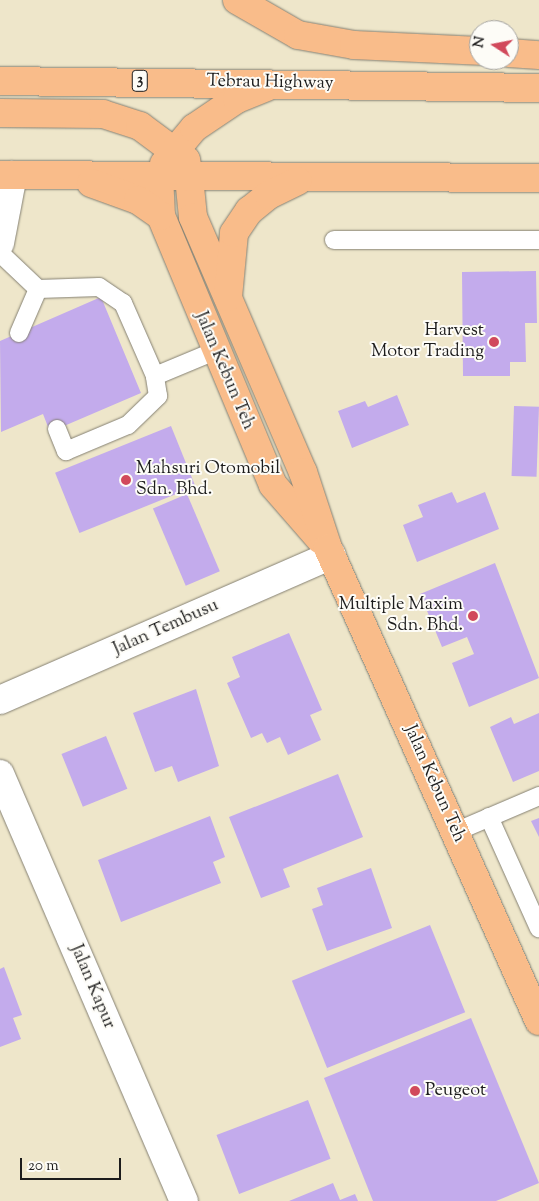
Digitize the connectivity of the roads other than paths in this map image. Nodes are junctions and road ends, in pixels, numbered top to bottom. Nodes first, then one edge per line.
1 (236, 0) edge
2 (469, 51) edge
3 (519, 54) edge
4 (539, 55) edge
5 (0, 80) edge
6 (281, 82) junction
7 (539, 88) edge
8 (0, 113) edge
9 (174, 148) junction
10 (6, 175) edge
11 (67, 176) junction
12 (159, 176) junction
13 (189, 177) junction
14 (304, 178) junction
15 (539, 178) edge
16 (161, 216) junction
17 (334, 240) dead end
18 (539, 240) edge
19 (0, 242) edge
20 (0, 253) edge
21 (38, 289) junction
22 (228, 297) junction
23 (19, 333) dead end
24 (215, 351) junction
25 (156, 376) junction
26 (57, 429) dead end
27 (330, 551) junction
28 (0, 700) edge
29 (0, 774) edge
30 (539, 796) edge
31 (489, 818) junction
32 (455, 832) junction
33 (539, 928) edge
34 (539, 1021) edge
35 (184, 1201) edge

1 - 2 main road
3 - 4 main road
5 - 6 main road, Tebrau Highway / 3
6 - 7 main road, Tebrau Highway / 3
6 - 9 main road
8 - 9 main road
9 - 12 main road
9 - 13 main road, Jalan Kebun Teh
10 - 11 main road
10 - 19 street
11 - 12 main road
11 - 16 main road
12 - 13 main road
12 - 16 main road, Jalan Kebun Teh
13 - 14 main road
13 - 22 main road, Jalan Kebun Teh
14 - 15 main road
14 - 22 main road
16 - 24 main road, Jalan Kebun Teh
17 - 18 lane
20 - 21 lane
21 - 23 lane
21 - 25 lane
22 - 27 main road, Jalan Kebun Teh
24 - 25 lane
24 - 27 main road, Jalan Kebun Teh
25 - 26 lane
27 - 28 street, Jalan Tembusu
27 - 32 main road, Jalan Kebun Teh
29 - 35 street, Jalan Kapur
30 - 31 lane
31 - 32 lane
31 - 33 lane
32 - 34 main road, Jalan Kebun Teh

